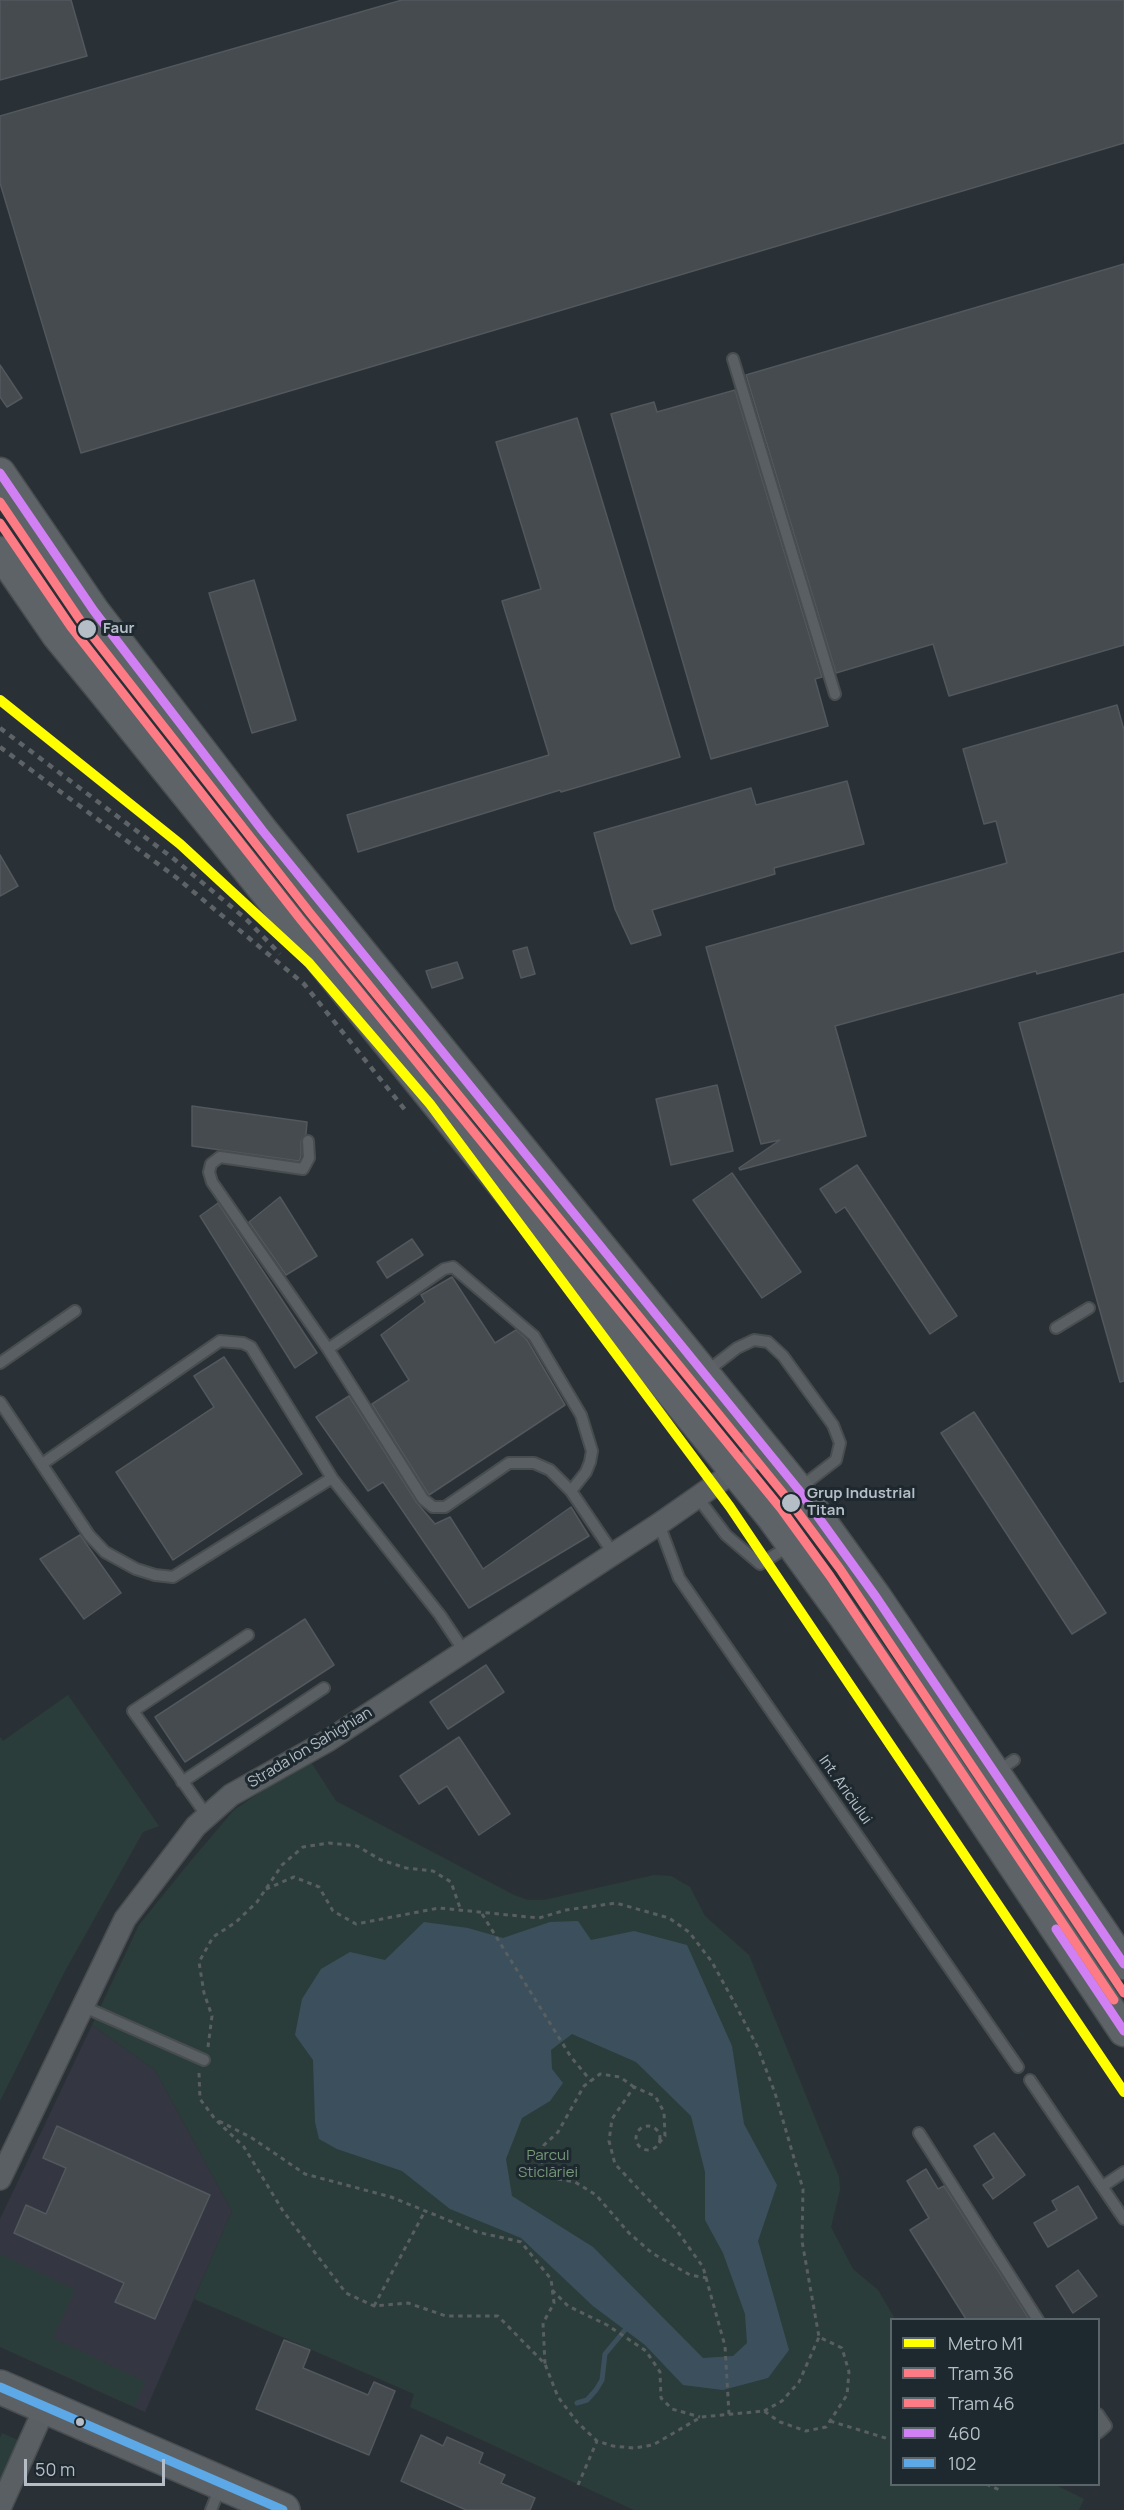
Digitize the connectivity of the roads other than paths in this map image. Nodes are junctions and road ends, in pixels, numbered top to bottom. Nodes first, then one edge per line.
1 (734, 359) dead end
2 (0, 473) edge
3 (0, 552) edge
4 (835, 694) dead end
5 (308, 1141) dead end
6 (1089, 1308) dead end
7 (75, 1311) dead end
8 (1056, 1328) dead end
9 (328, 1349) junction
10 (0, 1364) edge
11 (703, 1374) junction
12 (0, 1402) edge
13 (765, 1450) junction
14 (42, 1464) junction
15 (734, 1472) junction
16 (332, 1478) junction
17 (798, 1489) junction
18 (571, 1491) junction
19 (698, 1497) junction
20 (659, 1524) junction
21 (792, 1544) junction
22 (614, 1553) junction
23 (248, 1635) dead end
24 (464, 1651) junction
25 (324, 1688) dead end
26 (182, 1782) junction
27 (207, 1816) junction
28 (1124, 1964) edge
29 (82, 2007) junction
30 (1124, 2031) edge
31 (204, 2060) road end
32 (1018, 2067) dead end
33 (1030, 2080) dead end
34 (919, 2133) dead end
35 (1124, 2172) edge
36 (0, 2179) edge
37 (1103, 2186) junction
38 (1124, 2219) edge
39 (1037, 2318) edge
40 (0, 2387) edge
41 (45, 2407) junction
42 (1100, 2417) edge
43 (1100, 2431) edge
44 (216, 2497) edge
45 (0, 2508) edge
46 (283, 2510) edge

1 - 4 lane
2 - 11 main road
3 - 15 main road
5 - 9 lane
6 - 8 lane
7 - 10 lane
9 - 18 lane
9 - 18 lane
11 - 13 main road
11 - 17 lane
12 - 14 lane
13 - 15 street, Strada Ion Sahighian
13 - 17 main road
14 - 16 lane
14 - 16 lane
15 - 19 street, Strada Ion Sahighian
15 - 21 main road
16 - 24 lane
17 - 28 main road
18 - 22 lane
19 - 20 street, Strada Ion Sahighian
19 - 21 lane
20 - 22 street, Strada Ion Sahighian
20 - 32 lane, Int. Ariciului
21 - 30 main road
22 - 24 street, Strada Ion Sahighian
23 - 26 lane
24 - 27 street, Strada Ion Sahighian
25 - 26 lane
26 - 27 lane
27 - 29 street, Strada Ion Sahighian
29 - 31 lane
29 - 36 street, Strada Ion Sahighian
33 - 37 lane
34 - 39 lane
35 - 37 lane
37 - 38 lane
40 - 41 main road
41 - 44 main road
41 - 45 street
42 - 43 lane
44 - 46 main road

